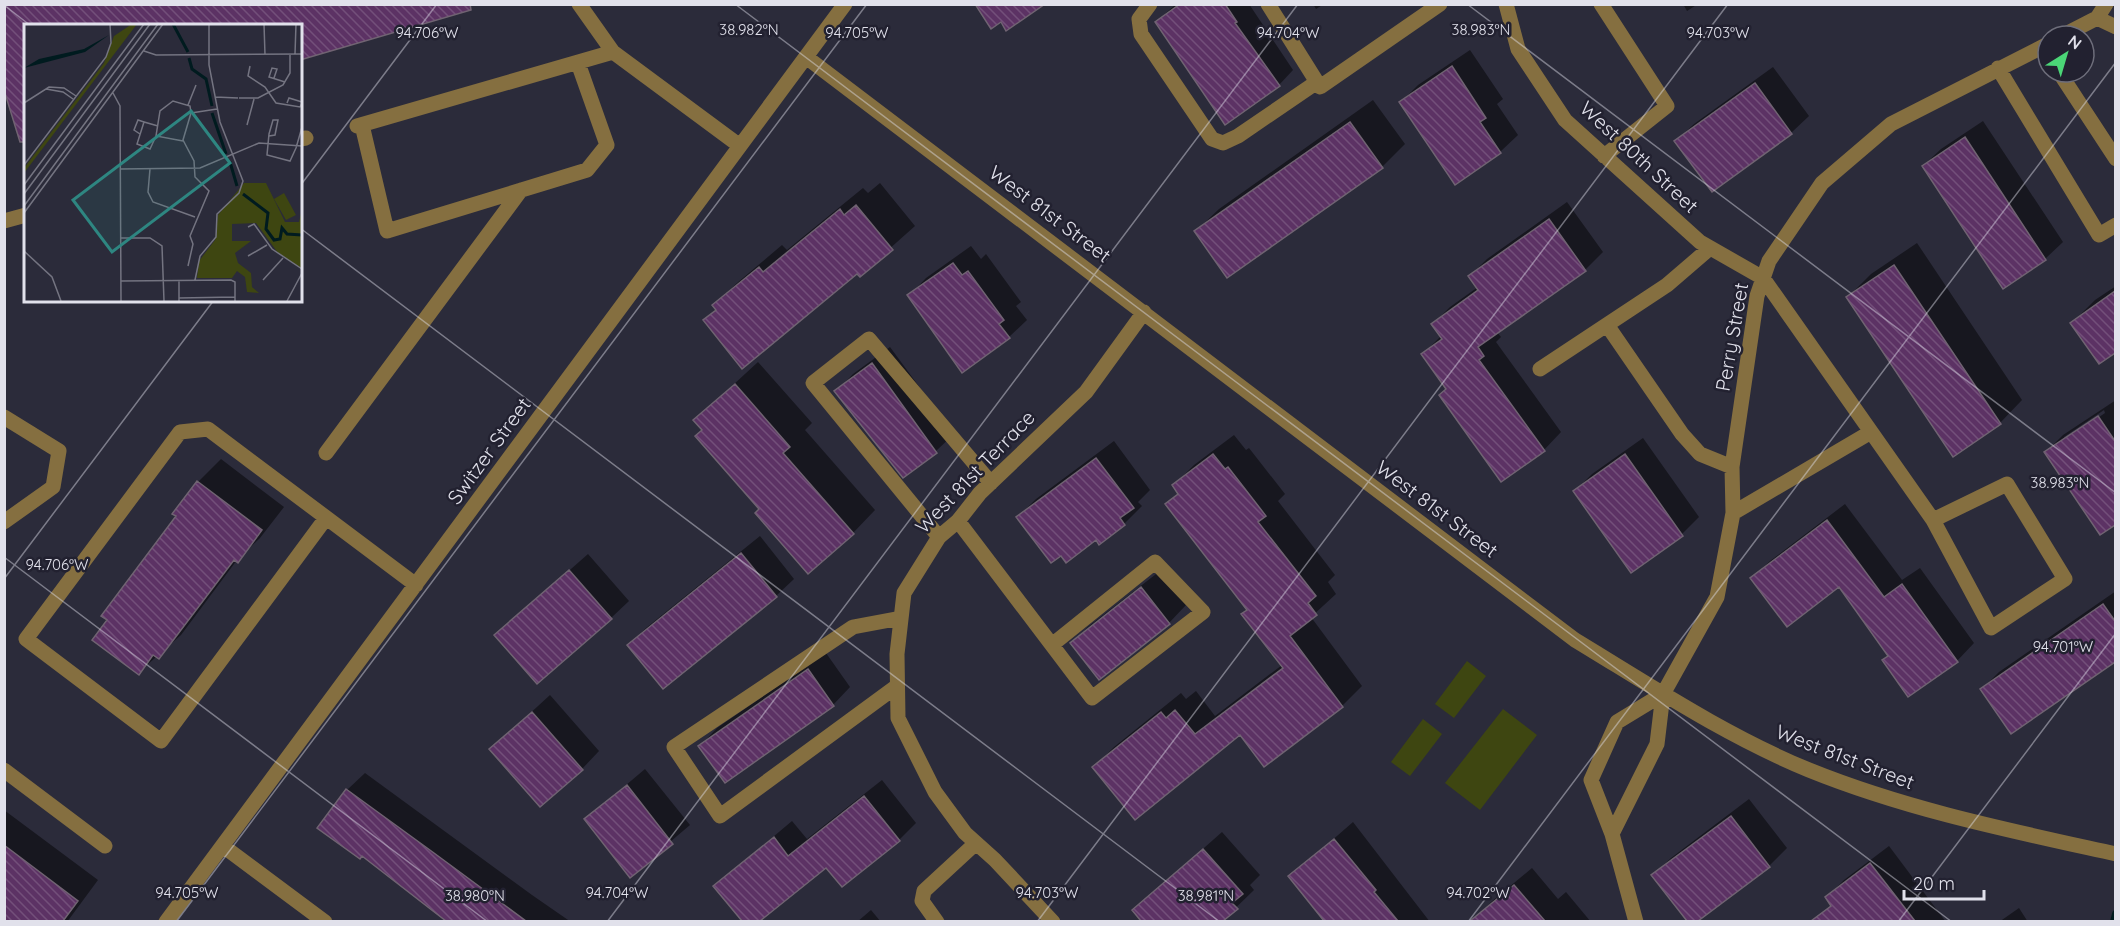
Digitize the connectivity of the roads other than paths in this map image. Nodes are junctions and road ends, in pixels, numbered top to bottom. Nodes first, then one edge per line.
1 (579, 4) edge
2 (845, 4) edge
3 (1150, 4) edge
4 (1268, 4) edge
5 (1440, 4) edge
6 (1506, 4) edge
7 (1601, 4) edge
8 (2106, 4) edge
9 (2097, 18) junction
10 (2085, 24) edge
11 (2115, 27) edge
12 (613, 52) junction
13 (2036, 52) edge
14 (806, 57) junction
15 (578, 63) junction
16 (1998, 68) junction
17 (1317, 82) junction
18 (2067, 84) edge
19 (740, 146) junction
20 (1604, 156) junction
21 (2115, 159) edge
22 (521, 190) junction
23 (24, 216) edge
24 (4, 221) edge
25 (2115, 225) edge
26 (1710, 248) junction
27 (1763, 278) junction
28 (1144, 312) junction
29 (1607, 325) junction
30 (1540, 369) dead end
31 (4, 417) edge
32 (1871, 432) junction
33 (326, 453) dead end
34 (1732, 467) junction
35 (991, 483) junction
36 (1733, 513) junction
37 (326, 518) junction
38 (1933, 520) junction
39 (958, 521) junction
40 (4, 522) edge
41 (939, 537) junction
42 (416, 585) junction
43 (901, 618) junction
44 (1053, 644) junction
45 (897, 686) junction
46 (1663, 694) junction
47 (4, 770) edge
48 (1612, 834) junction
49 (976, 843) junction
50 (105, 846) dead end
51 (223, 846) junction
52 (2115, 854) edge
53 (166, 921) edge
54 (325, 921) edge
55 (937, 921) edge
56 (1053, 921) edge
57 (1636, 921) edge

1 - 12 street
2 - 14 street, Switzer Street
3 - 17 street
4 - 17 street
5 - 17 street
6 - 20 street, West 80th Street
7 - 20 street
8 - 9 street
9 - 10 street
9 - 11 street
12 - 15 street
12 - 19 street
13 - 16 street, Perry Street
14 - 19 street, Switzer Street
14 - 28 street, West 81st Street
15 - 22 street
15 - 22 street
16 - 25 street
16 - 27 street, Perry Street
18 - 21 street
19 - 42 street, Switzer Street
20 - 26 street, West 80th Street
22 - 33 street
23 - 24 street
26 - 27 street, West 80th Street
26 - 29 street
27 - 32 street
27 - 34 street, Perry Street
28 - 35 street, West 81st Terrace
28 - 46 street, West 81st Street
29 - 30 street
29 - 34 street
31 - 40 street
32 - 36 street
32 - 38 street
34 - 36 street, Perry Street
35 - 39 street, West 81st Terrace
35 - 41 street
36 - 46 street, Perry Street
37 - 37 street
37 - 42 street
38 - 38 street
39 - 41 street, West 81st Terrace
39 - 44 street
41 - 43 street, West 81st Terrace
42 - 51 street, Switzer Street
43 - 45 street, West 81st Terrace
43 - 45 street
44 - 44 street
45 - 49 street, West 81st Terrace
46 - 48 street, Perry Street
46 - 48 street, Perry Street
46 - 52 street, West 81st Street
47 - 50 street
48 - 57 street, Perry Street
49 - 55 street
49 - 56 street, West 81st Terrace
51 - 53 street, Switzer Street
51 - 54 street

